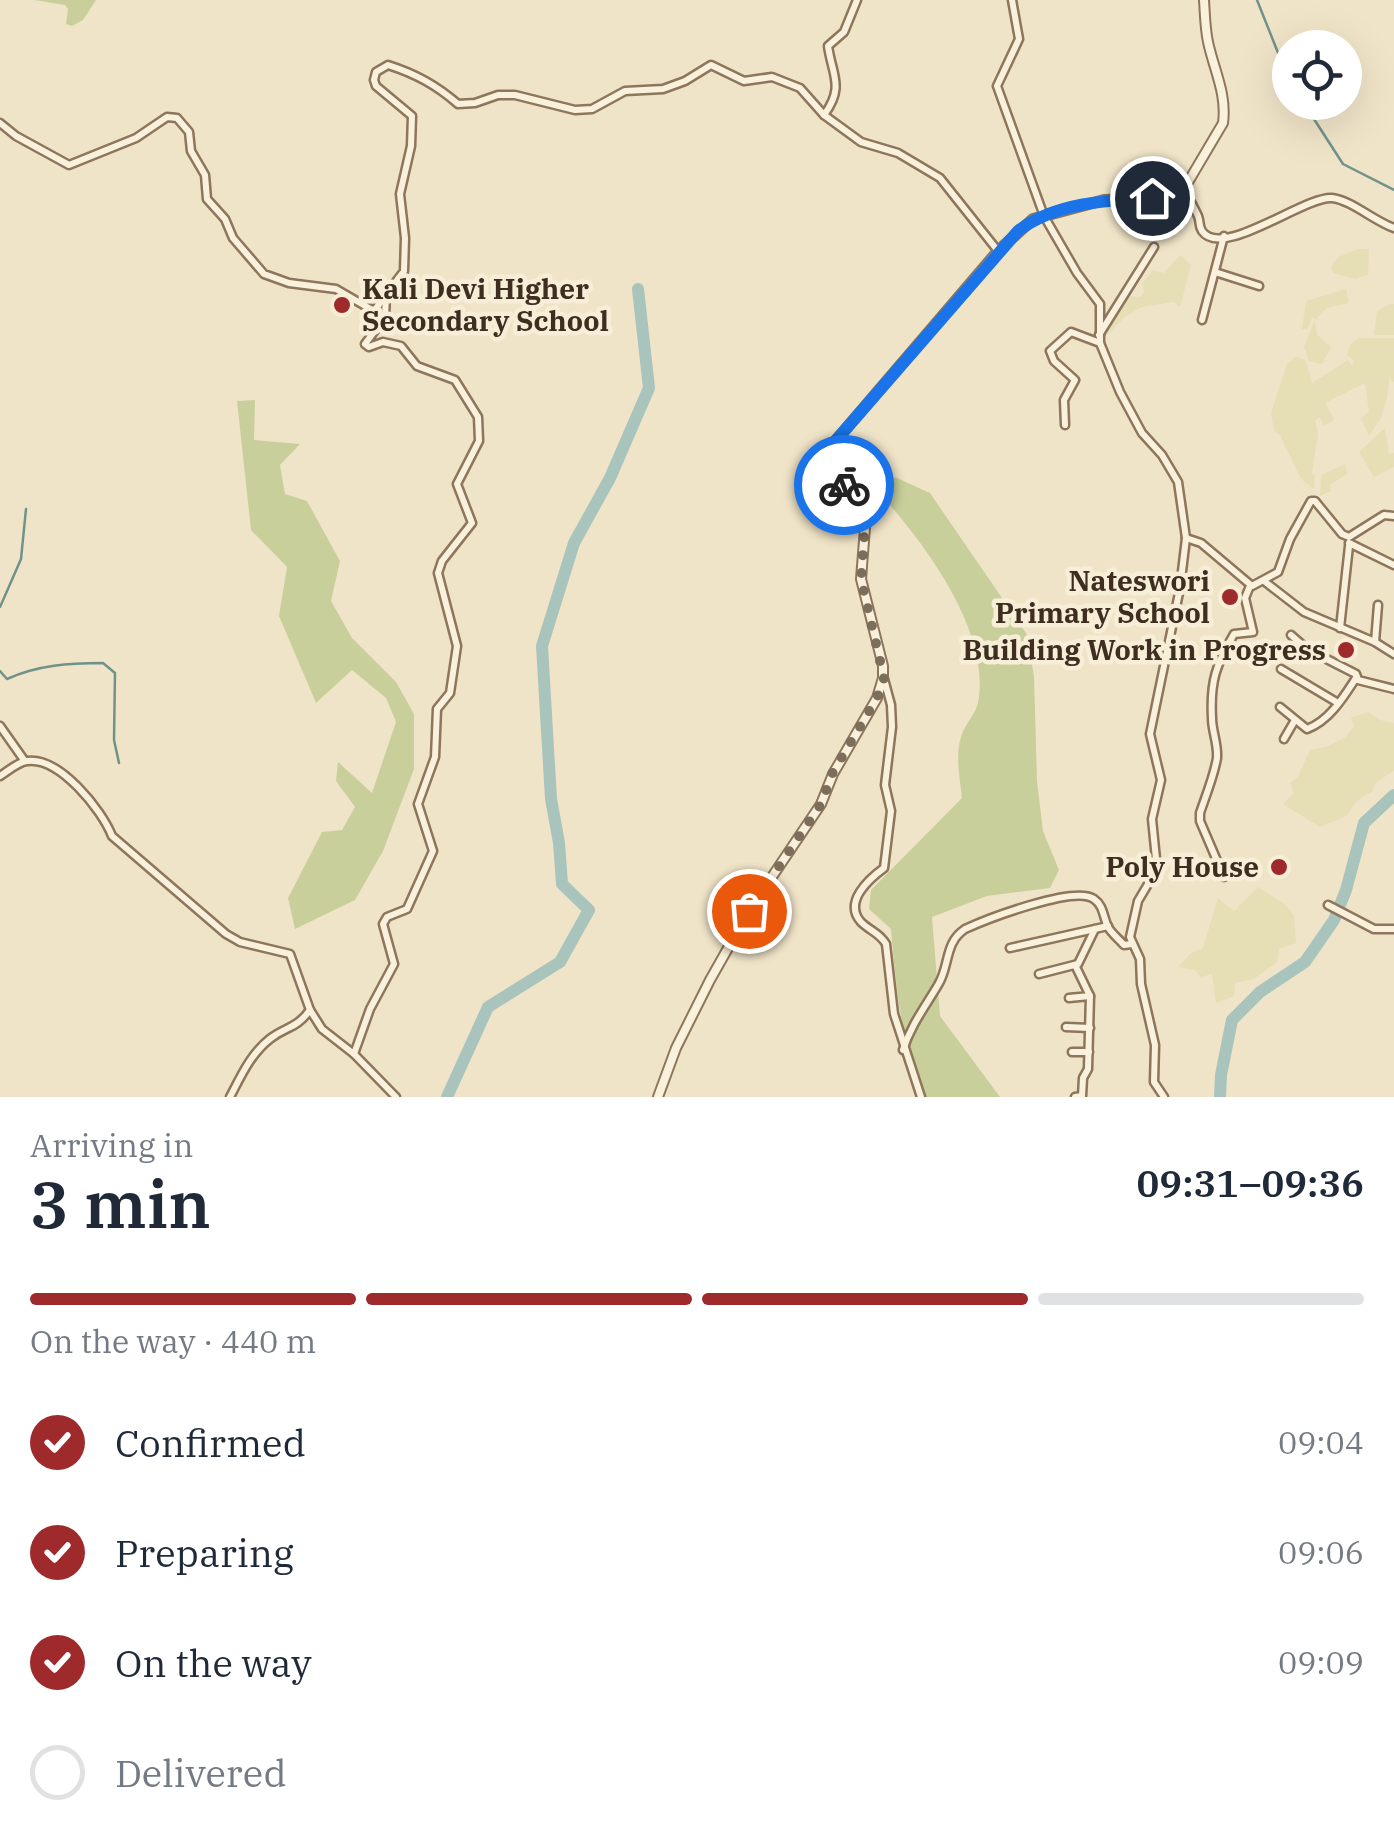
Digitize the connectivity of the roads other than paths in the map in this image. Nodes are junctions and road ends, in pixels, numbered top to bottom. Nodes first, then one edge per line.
1 (857, 0) edge
2 (1012, 0) edge
3 (1204, 0) edge
4 (824, 115) junction
5 (0, 122) edge
6 (1184, 189) junction
7 (1044, 216) junction
8 (1394, 228) edge
9 (1224, 236) junction
10 (1154, 247) dead end
11 (998, 251) junction
12 (1216, 272) junction
13 (1259, 286) dead end
14 (386, 296) junction
15 (1202, 320) dead end
16 (1099, 339) junction
17 (1065, 425) dead end
18 (1394, 516) edge
19 (1186, 538) junction
20 (1349, 542) junction
21 (1394, 565) edge
22 (1264, 581) junction
23 (1250, 586) junction
24 (1378, 605) dead end
25 (1340, 628) junction
26 (1291, 635) dead end
27 (1375, 642) junction
28 (1394, 654) edge
29 (1281, 670) dead end
30 (1357, 677) junction
31 (884, 678) junction
32 (1394, 689) edge
33 (1338, 703) junction
34 (1280, 707) dead end
35 (1296, 720) junction
36 (0, 726) edge
37 (1284, 739) dead end
38 (24, 760) junction
39 (0, 776) edge
40 (1224, 877) dead end
41 (1331, 907) dead end
42 (1108, 926) junction
43 (1095, 929) junction
44 (1394, 929) edge
45 (1132, 944) junction
46 (1010, 948) dead end
47 (1075, 965) junction
48 (1040, 974) dead end
49 (1090, 996) junction
50 (1068, 998) dead end
51 (310, 1010) junction
52 (1066, 1027) dead end
53 (1090, 1028) junction
54 (903, 1050) junction
55 (1072, 1052) dead end
56 (1089, 1052) junction
57 (354, 1054) junction
58 (1074, 1072) dead end
59 (1086, 1072) junction
60 (230, 1097) edge
61 (396, 1097) edge
62 (658, 1097) edge
63 (921, 1097) edge
64 (1075, 1097) edge
65 (1164, 1097) edge

1 - 4 street
2 - 7 street
3 - 6 street
4 - 11 street
4 - 14 street
5 - 14 street
6 - 7 street
6 - 9 street
7 - 11 street
7 - 16 street
8 - 9 street
9 - 12 street
10 - 16 street
11 - 31 street
12 - 13 street
12 - 15 street
14 - 57 street
16 - 17 street
16 - 19 street
18 - 20 street
19 - 23 street
19 - 45 street
20 - 21 street
20 - 22 street
20 - 25 street
22 - 23 street
22 - 25 street
23 - 40 street
24 - 27 street
25 - 27 street
26 - 30 street
27 - 28 street
29 - 33 street
30 - 32 street
30 - 33 street
31 - 54 street
31 - 62 street
33 - 35 street
34 - 35 street
35 - 37 street
36 - 38 street
38 - 39 street
38 - 51 street
41 - 44 street
42 - 43 street
42 - 45 street
42 - 54 street
43 - 46 street
43 - 47 street
45 - 65 street
47 - 48 street
47 - 49 street
49 - 50 street
49 - 53 street
51 - 57 street
51 - 60 street
52 - 53 street
53 - 56 street
54 - 63 street
55 - 56 street
56 - 59 street
57 - 61 street
58 - 59 street
59 - 64 street

